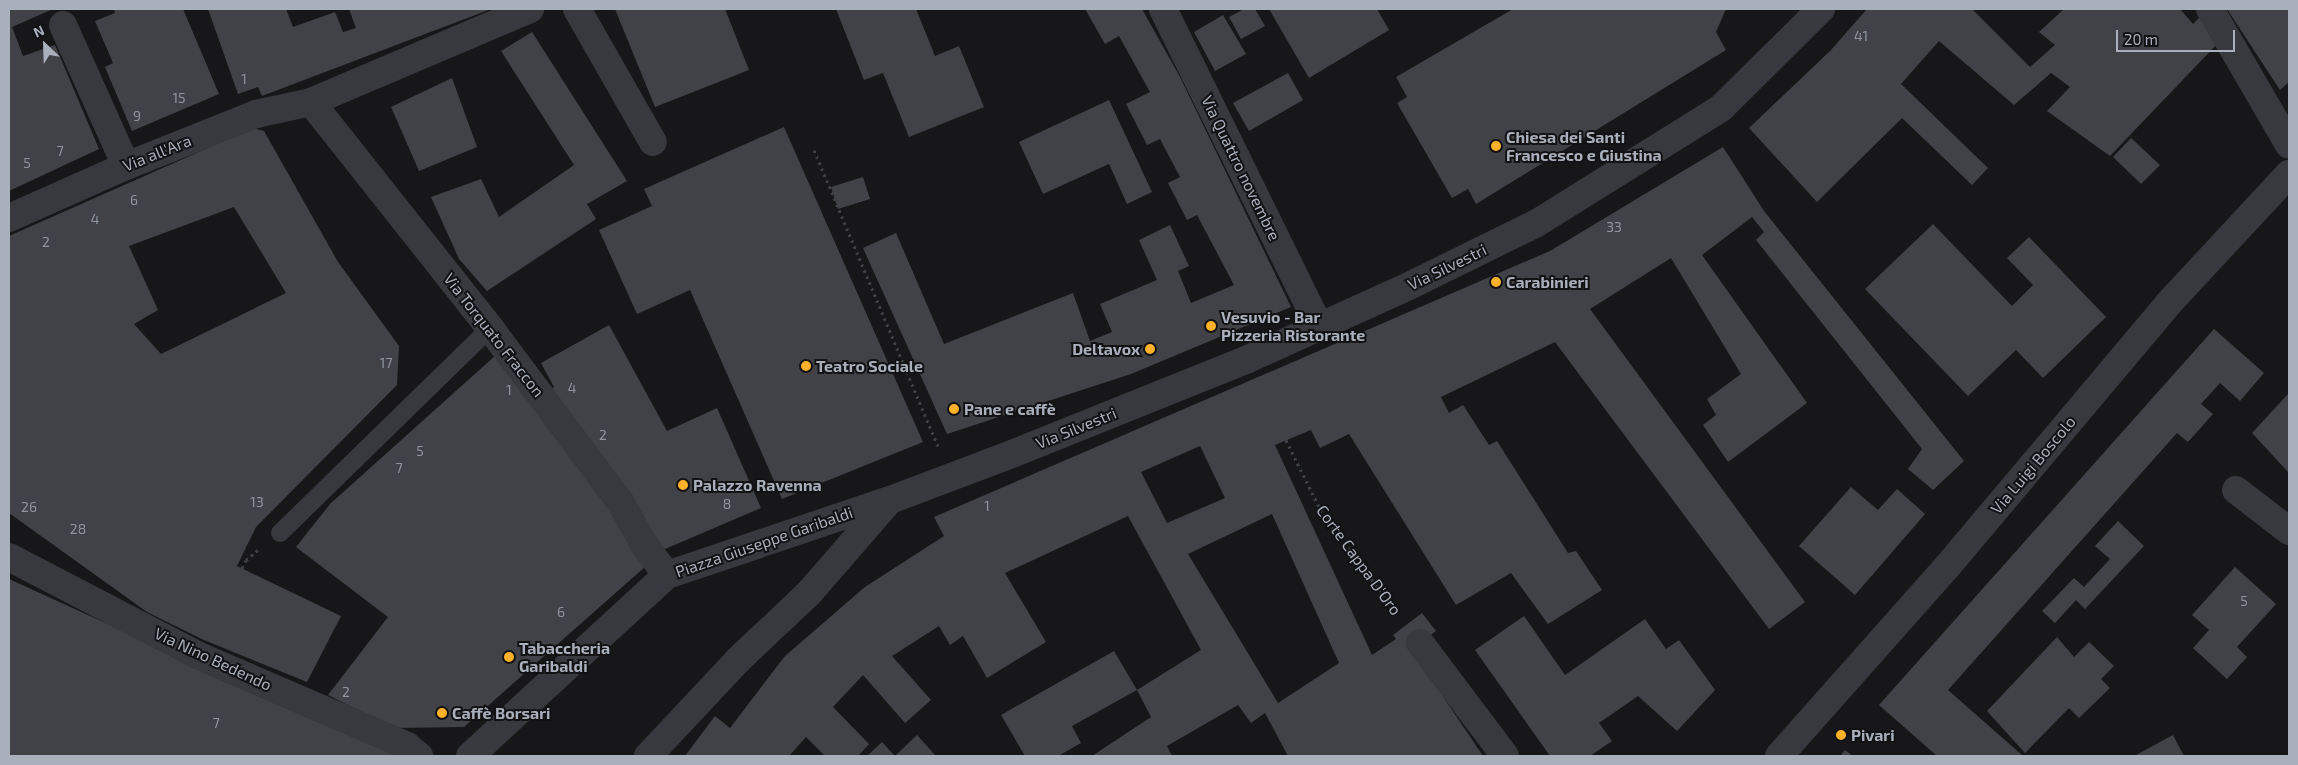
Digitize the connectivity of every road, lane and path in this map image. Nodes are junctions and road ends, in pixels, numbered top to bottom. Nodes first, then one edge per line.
1 (530, 9) edge
2 (577, 9) edge
3 (1163, 9) edge
4 (1821, 9) edge
5 (2210, 9) edge
6 (63, 25) dead end
7 (311, 102) junction
8 (653, 142) dead end
9 (2289, 144) edge
10 (814, 150) dead end
11 (126, 166) junction
12 (2289, 174) edge
13 (9, 218) edge
14 (490, 328) junction
15 (1320, 328) junction
16 (1286, 440) dead end
17 (1027, 448) joint
18 (951, 476) junction
19 (2236, 490) dead end
20 (890, 500) junction
21 (2289, 531) edge
22 (280, 533) dead end
23 (9, 557) edge
24 (667, 575) junction
25 (1400, 618) dead end
26 (1420, 643) dead end
27 (484, 751) edge
28 (419, 756) edge
29 (648, 756) edge
30 (1505, 756) edge
31 (1779, 756) edge

1 - 7 street, Via all'Ara
2 - 8 street
3 - 15 street, Via Quattro novembre
4 - 15 street, Via Silvestri
5 - 9 street
6 - 11 street
7 - 11 street, Via all'Ara
7 - 14 street, Via Torquato Fraccon
10 - 18 path
11 - 13 street, Via all'Ara
12 - 31 street, Via Luigi Boscolo
14 - 22 lane
14 - 24 street, Via Torquato Fraccon
15 - 17 street, Via Silvestri
16 - 25 path, Corte Cappa D'Oro
17 - 18 street, Piazza Giuseppe Garibaldi
18 - 20 street, Piazza Giuseppe Garibaldi
19 - 21 street
20 - 24 street, Piazza Giuseppe Garibaldi
20 - 29 street, Piazza Giuseppe Garibaldi
23 - 28 street, Via Nino Bedendo
24 - 27 street, Piazza Giuseppe Garibaldi
26 - 30 street

